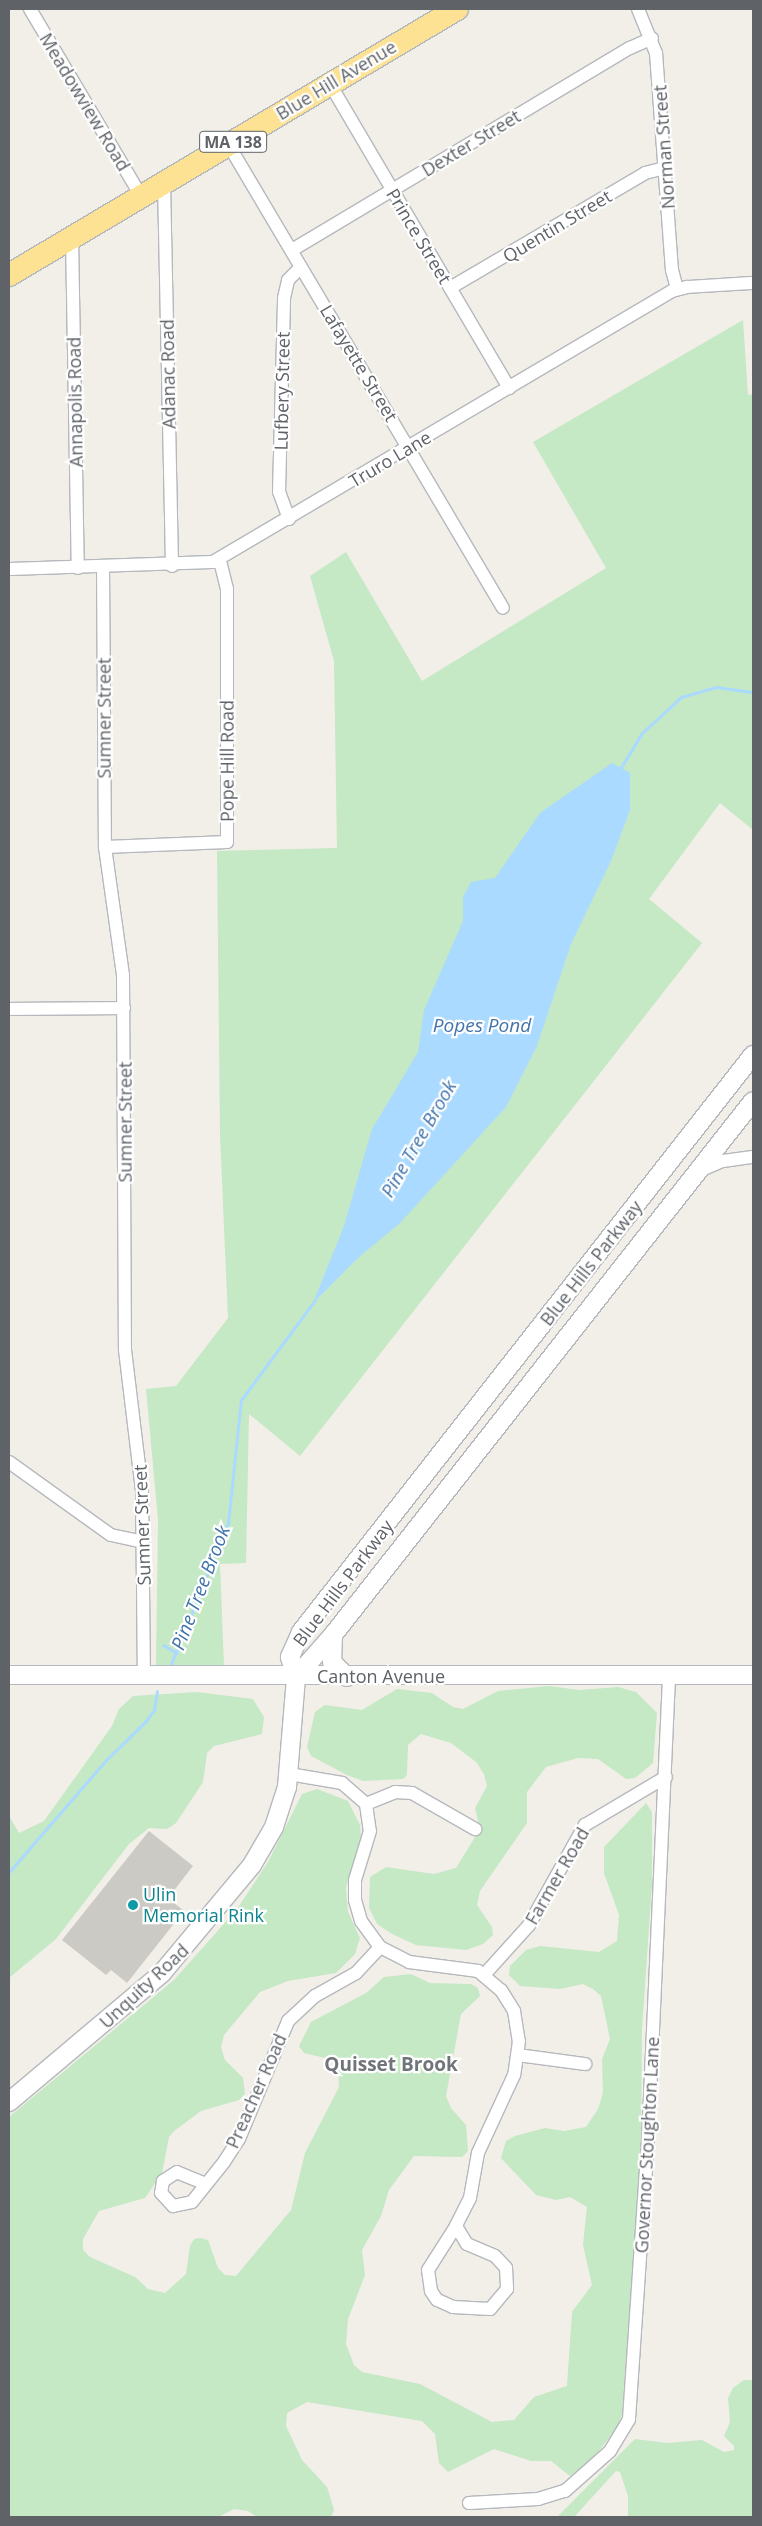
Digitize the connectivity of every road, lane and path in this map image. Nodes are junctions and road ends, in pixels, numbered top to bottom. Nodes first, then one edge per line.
1 (30, 9) edge
2 (457, 9) edge
3 (638, 9) edge
4 (430, 16) edge
5 (652, 38) junction
6 (330, 84) junction
7 (228, 144) junction
8 (665, 168) junction
9 (164, 182) junction
10 (392, 190) junction
11 (141, 196) junction
12 (72, 237) junction
13 (292, 250) junction
14 (301, 266) junction
15 (9, 275) edge
16 (753, 283) edge
17 (450, 288) junction
18 (677, 289) junction
19 (509, 388) junction
20 (410, 448) junction
21 (289, 519) junction
22 (220, 560) junction
23 (172, 566) junction
24 (103, 567) junction
25 (78, 568) junction
26 (9, 569) edge
27 (503, 608) dead end
28 (105, 847) junction
29 (124, 1008) junction
30 (9, 1009) edge
31 (753, 1055) edge
32 (753, 1101) edge
33 (753, 1157) edge
34 (697, 1173) junction
35 (618, 1230) junction
36 (640, 1246) junction
37 (9, 1462) edge
38 (143, 1542) junction
39 (307, 1625) junction
40 (333, 1635) junction
41 (753, 1675) edge
42 (9, 1676) edge
43 (144, 1676) junction
44 (669, 1676) junction
45 (296, 1677) junction
46 (347, 1677) junction
47 (289, 1774) junction
48 (666, 1777) junction
49 (366, 1804) junction
50 (475, 1829) dead end
51 (380, 1947) junction
52 (484, 1975) junction
53 (518, 2055) junction
54 (585, 2064) dead end
55 (9, 2102) edge
56 (206, 2184) dead end
57 (456, 2226) junction
58 (469, 2502) dead end

1 - 11 street, Meadowview Road
2 - 4 highway, Blue Hill Avenue / MA 138
3 - 5 street, Norman Street
4 - 6 highway, Blue Hill Avenue / MA 138
5 - 8 street, Norman Street
5 - 10 street, Dexter Street
6 - 7 highway, Blue Hill Avenue / MA 138
6 - 10 street, Prince Street
7 - 9 highway, Blue Hill Avenue / MA 138
7 - 13 street, Lafayette Street
8 - 17 street, Quentin Street
8 - 18 street, Norman Street
9 - 11 highway, Blue Hill Avenue / MA 138
9 - 23 street, Adanac Road
10 - 13 street, Dexter Street
10 - 17 street, Prince Street
11 - 12 highway, Blue Hill Avenue / MA 138
12 - 15 highway, Blue Hill Avenue / MA 138
12 - 25 street, Annapolis Road
13 - 14 street, Lafayette Street
14 - 20 street, Lafayette Street
14 - 21 street, Lufbery Street
16 - 18 street, Truro Lane
17 - 19 street, Prince Street
18 - 19 street, Truro Lane
19 - 20 street, Truro Lane
20 - 21 street, Truro Lane
20 - 27 street, Lafayette Street
21 - 22 street, Truro Lane
22 - 23 street, Truro Lane
22 - 28 street, Pope Hill Road
23 - 24 street, Truro Lane
24 - 25 street, Truro Lane
24 - 28 street, Sumner Street
25 - 26 street, Truro Lane
28 - 29 street, Sumner Street
29 - 30 street
29 - 38 street, Sumner Street
31 - 35 main road, Blue Hills Parkway
32 - 34 main road, Blue Hills Parkway
33 - 34 street
34 - 36 main road, Blue Hills Parkway
35 - 36 main road
35 - 39 main road, Blue Hills Parkway
36 - 40 main road, Blue Hills Parkway
37 - 38 street
38 - 43 street, Sumner Street
39 - 40 main road
39 - 45 main road, Blue Hills Parkway
40 - 45 main road, Blue Hills Parkway
40 - 46 main road
41 - 44 main road, Canton Avenue
42 - 43 main road, Canton Avenue
43 - 45 main road, Canton Avenue
44 - 46 main road, Canton Avenue
44 - 48 street, Governor Stoughton Lane
45 - 46 main road, Canton Avenue
45 - 47 main road, Unquity Road
47 - 49 street
47 - 55 main road, Unquity Road
48 - 52 street, Farmer Road
48 - 58 street, Governor Stoughton Lane
49 - 50 street
49 - 51 street
51 - 52 street
51 - 56 street, Preacher Road
52 - 53 street
53 - 54 street
53 - 57 street
57 - 57 street

